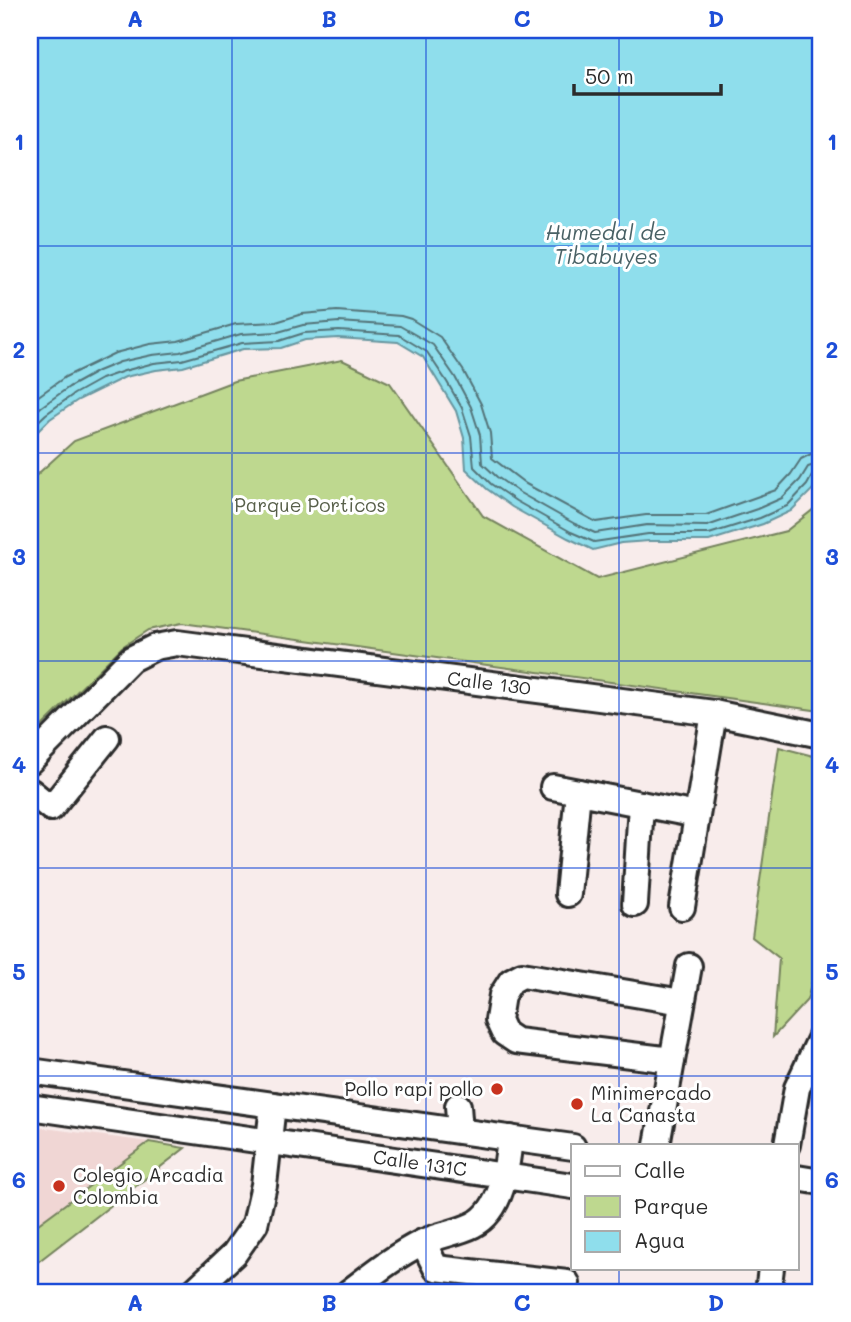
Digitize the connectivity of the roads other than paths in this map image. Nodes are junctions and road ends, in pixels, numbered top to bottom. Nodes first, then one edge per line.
1 (714, 713) junction
2 (821, 735) edge
3 (107, 738) dead end
4 (30, 761) edge
5 (553, 787) dead end
6 (30, 792) edge
7 (578, 792) junction
8 (640, 804) junction
9 (698, 815) junction
10 (568, 894) dead end
11 (635, 904) dead end
12 (682, 907) dead end
13 (689, 966) dead end
14 (682, 1002) junction
15 (821, 1037) edge
16 (672, 1060) junction
17 (30, 1071) edge
18 (797, 1088) junction
19 (821, 1091) edge
20 (273, 1105) junction
21 (458, 1106) dead end
22 (30, 1107) edge
23 (460, 1131) junction
24 (510, 1138) junction
25 (268, 1141) junction
26 (657, 1144) edge
27 (787, 1144) edge
28 (571, 1147) edge
29 (506, 1176) junction
30 (798, 1178) edge
31 (821, 1182) edge
32 (571, 1186) edge
33 (423, 1242) junction
34 (771, 1270) edge
35 (567, 1283) dead end
36 (193, 1292) edge
37 (349, 1292) edge
38 (768, 1292) edge

1 - 2 street, Calle 130
1 - 4 street, Calle 130
1 - 9 street
3 - 6 street
5 - 7 street
7 - 8 street
7 - 10 street
8 - 9 street
8 - 11 street
9 - 12 street
13 - 14 street
14 - 16 street
14 - 16 street
15 - 18 street
16 - 26 street
17 - 20 street, Calle 131C
18 - 19 street
18 - 27 street
20 - 23 street, Calle 131C
20 - 25 street
21 - 23 street
22 - 25 street, Calle 131C
23 - 24 street, Calle 131C
24 - 28 street, Calle 131C
24 - 29 street
25 - 29 street, Calle 131C
25 - 36 street
29 - 32 street, Calle 131C
29 - 33 street
30 - 31 street
33 - 35 street
33 - 37 street
34 - 38 street

